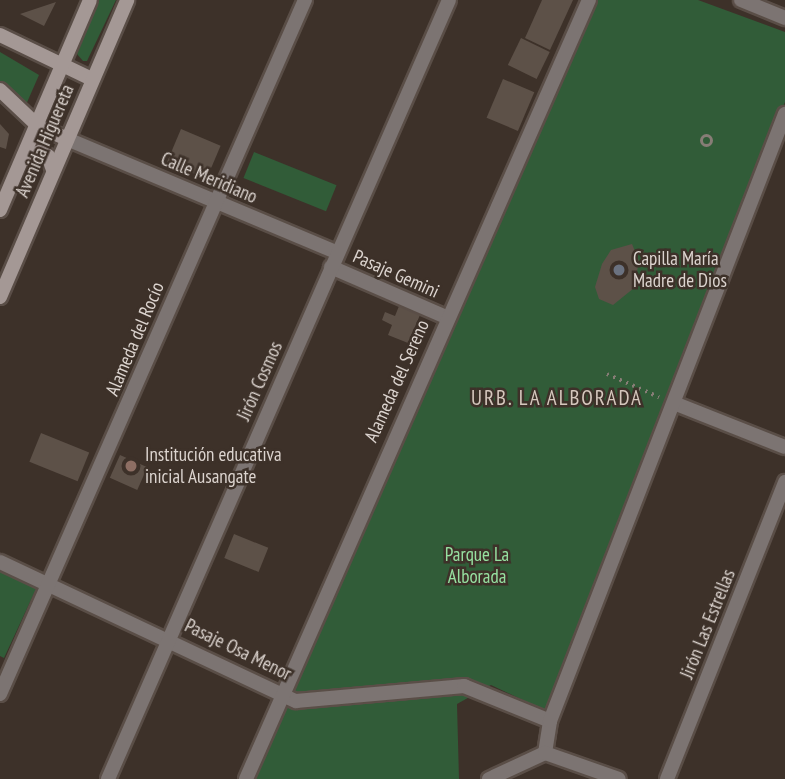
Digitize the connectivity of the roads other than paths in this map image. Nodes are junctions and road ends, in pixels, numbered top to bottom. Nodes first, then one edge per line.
1 (90, 0) edge
2 (127, 0) edge
3 (305, 0) edge
4 (449, 0) edge
5 (589, 0) edge
6 (741, 0) edge
7 (785, 18) edge
8 (0, 35) edge
9 (62, 67) junction
10 (92, 79) junction
11 (0, 90) edge
12 (785, 114) edge
13 (38, 127) junction
14 (67, 139) junction
15 (23, 160) junction
16 (53, 170) junction
17 (215, 202) junction
18 (0, 210) edge
19 (333, 260) junction
20 (0, 297) edge
21 (446, 317) junction
22 (674, 403) junction
23 (785, 447) edge
24 (785, 482) edge
25 (0, 562) edge
26 (50, 585) junction
27 (169, 638) junction
28 (281, 693) junction
29 (0, 694) edge
30 (550, 722) junction
31 (545, 753) junction
32 (108, 779) edge
33 (246, 779) edge
34 (491, 779) edge
35 (619, 779) edge
36 (667, 779) edge

1 - 9 main road, Avenida Higuereta
2 - 10 main road, Avenida Higuereta
3 - 17 street, Alameda del Rocío
4 - 19 street, Jirón Cosmos
5 - 21 street, Alameda del Sereno
6 - 7 street
8 - 9 main road
9 - 10 main road
9 - 13 main road, Avenida Higuereta
10 - 14 main road, Avenida Higuereta
11 - 13 main road
12 - 22 street
13 - 14 main road
13 - 15 main road, Avenida Higuereta
14 - 16 main road, Avenida Higuereta
14 - 17 street, Calle Meridiano
15 - 16 main road
15 - 18 main road, Avenida Higuereta
16 - 20 main road, Avenida Higuereta
17 - 19 street, Calle Meridiano
17 - 26 street, Alameda del Rocío
19 - 21 street, Pasaje Gemini
19 - 27 street, Jirón Cosmos
21 - 28 street, Alameda del Sereno
22 - 23 street
22 - 30 street
24 - 36 street, Jirón Las Estrellas
25 - 26 street, Pasaje Osa Menor
26 - 27 street, Pasaje Osa Menor
26 - 29 street, Alameda del Rocío
27 - 28 street, Pasaje Osa Menor
27 - 32 street, Jirón Cosmos
28 - 30 street, Pasaje Osa Menor
28 - 33 street, Alameda del Sereno
30 - 31 street
31 - 34 street
31 - 35 street

